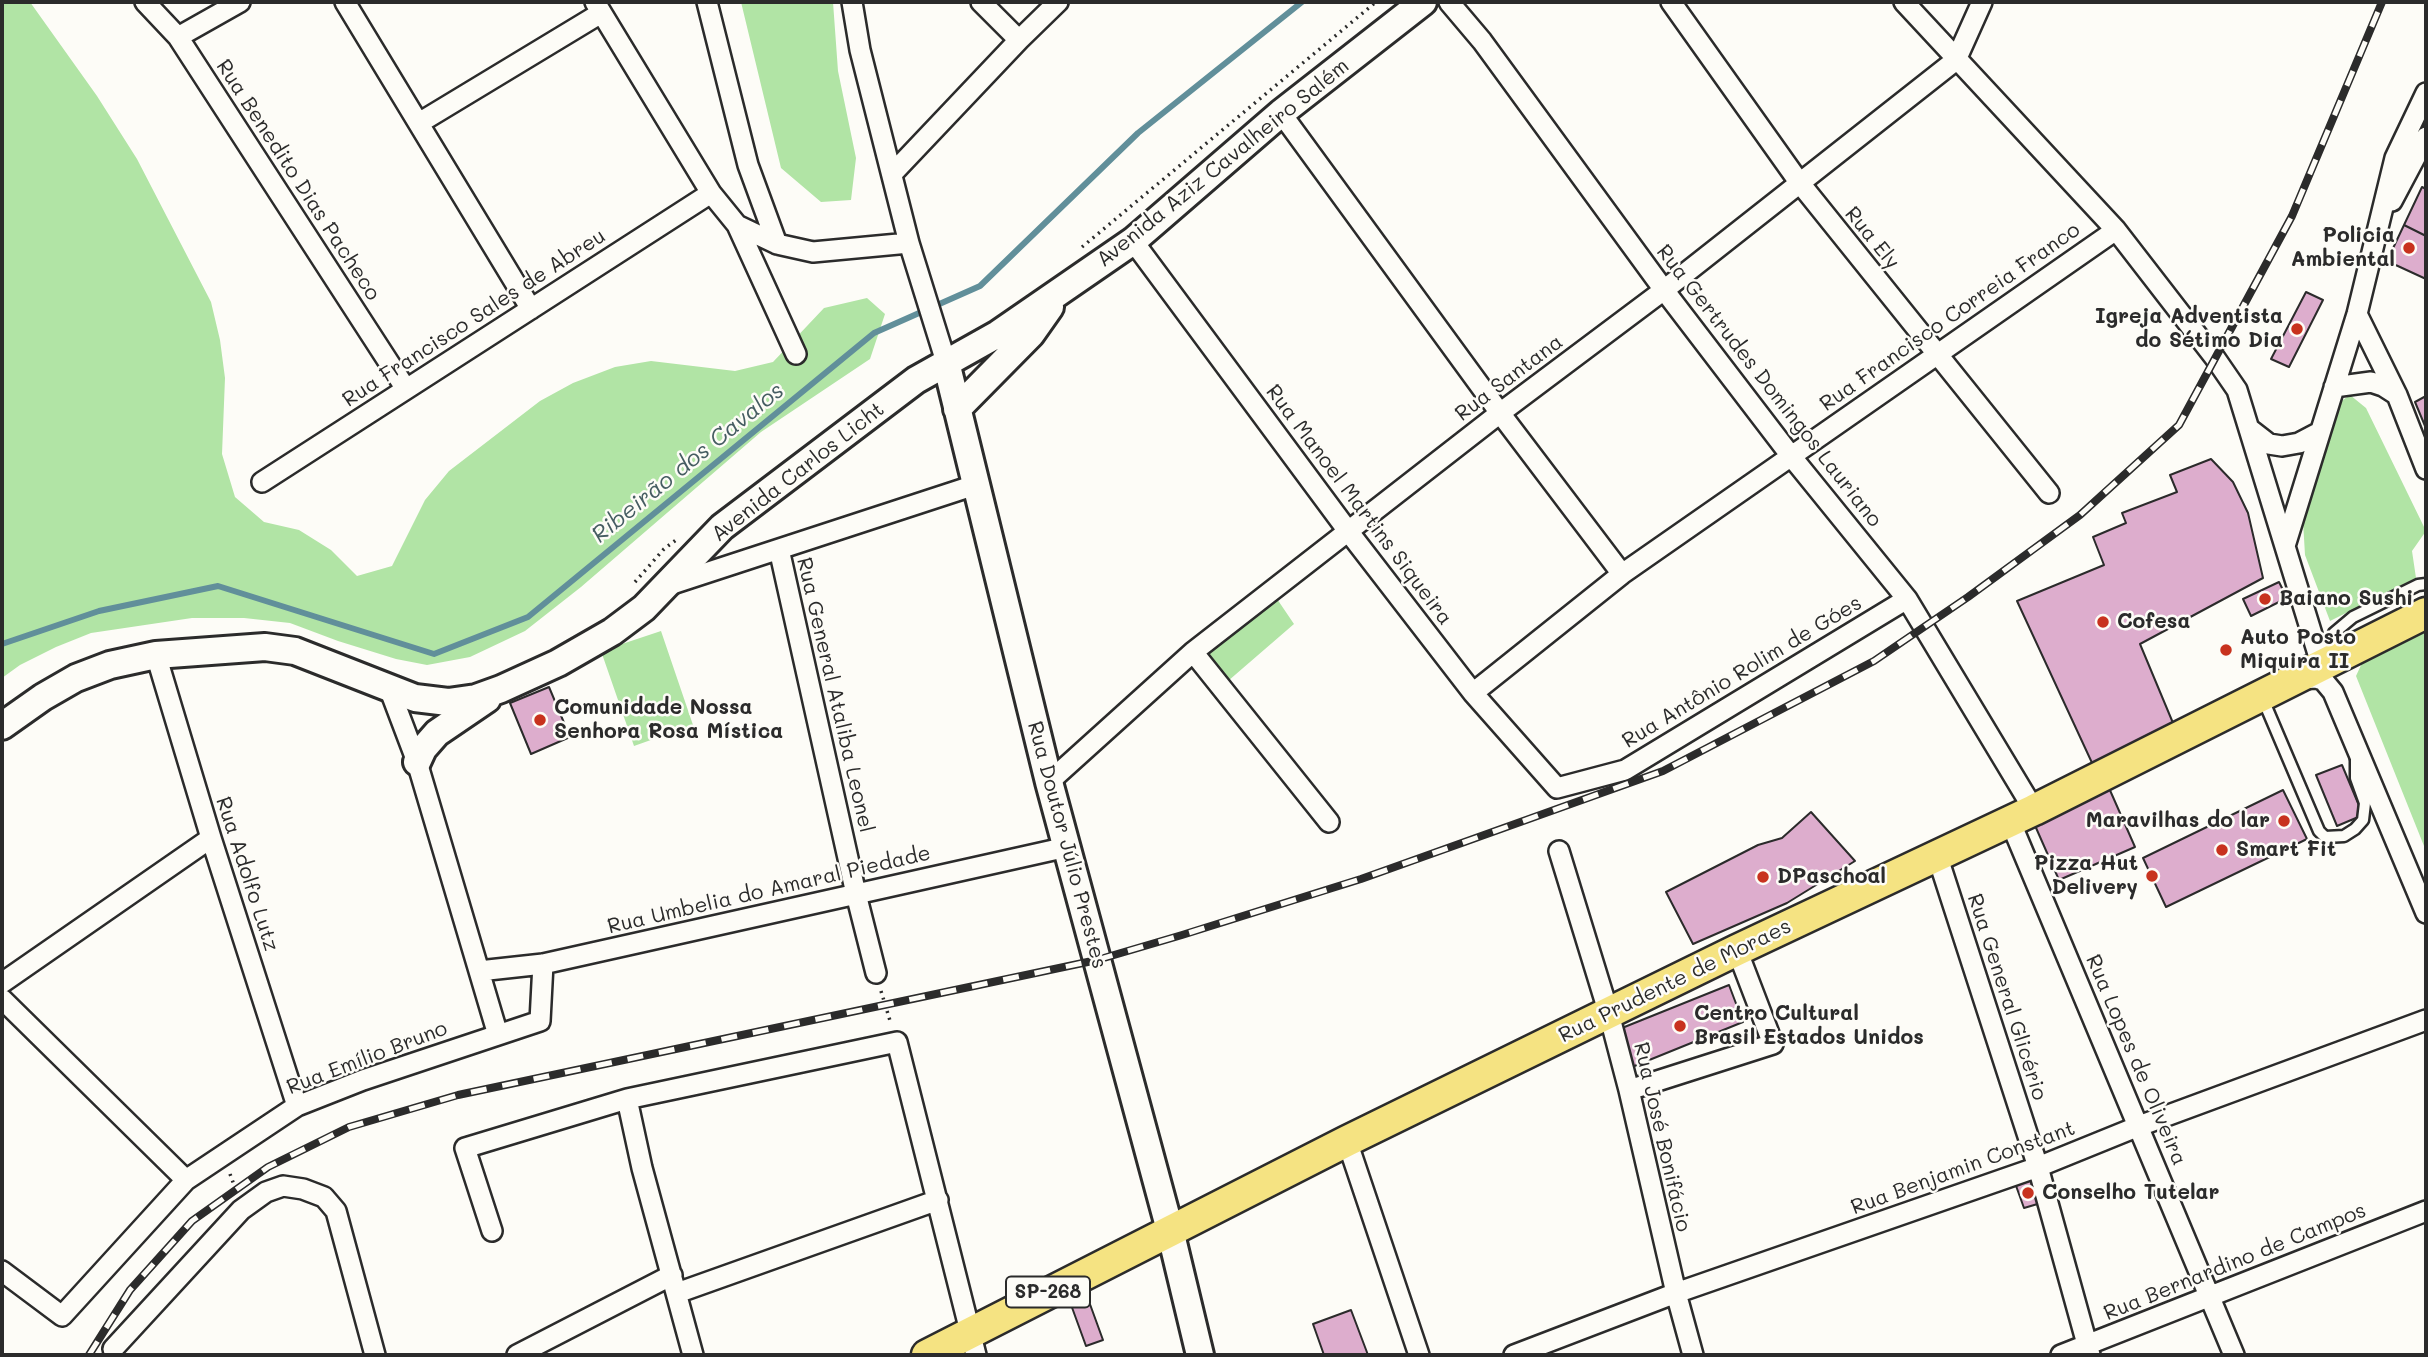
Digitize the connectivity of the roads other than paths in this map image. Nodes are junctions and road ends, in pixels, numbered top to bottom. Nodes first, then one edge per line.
1 (145, 2) edge
2 (240, 2) edge
3 (345, 2) edge
4 (707, 2) edge
5 (852, 2) edge
6 (981, 2) edge
7 (1058, 2) edge
8 (1423, 2) edge
9 (1449, 2) edge
10 (1671, 2) edge
11 (1904, 2) edge
12 (1982, 2) edge
13 (598, 7) edge
14 (178, 37) junction
15 (1019, 40) junction
16 (1956, 60) junction
17 (2426, 93) edge
18 (1281, 113) junction
19 (419, 123) junction
20 (2426, 137) edge
21 (892, 174) junction
22 (1799, 182) junction
23 (711, 193) junction
24 (2381, 222) junction
25 (737, 225) junction
26 (2116, 230) junction
27 (1133, 242) junction
28 (909, 243) junction
29 (777, 244) junction
30 (1664, 290) junction
31 (1059, 294) junction
32 (531, 309) junction
33 (2357, 314) junction
34 (796, 354) dead end
35 (1938, 354) junction
36 (946, 362) junction
37 (2334, 387) junction
38 (406, 389) junction
39 (2397, 395) junction
40 (957, 409) junction
41 (1500, 413) junction
42 (2250, 430) junction
43 (2320, 432) junction
44 (1791, 456) junction
45 (2426, 469) edge
46 (262, 482) dead end
47 (975, 485) junction
48 (2049, 493) dead end
49 (1348, 531) junction
50 (2285, 546) junction
51 (779, 549) junction
52 (1622, 574) junction
53 (2426, 583) edge
54 (664, 587) junction
55 (1907, 599) junction
56 (2426, 613) edge
57 (1193, 652) junction
58 (156, 655) junction
59 (2325, 673) junction
60 (389, 688) junction
61 (501, 689) junction
62 (1473, 693) junction
63 (2261, 697) junction
64 (2, 726) edge
65 (2357, 749) junction
66 (417, 762) junction
67 (1049, 782) junction
68 (1557, 788) joint
69 (2022, 816) junction
70 (1329, 821) dead end
71 (211, 838) junction
72 (1067, 847) junction
73 (2399, 849) junction
74 (1559, 850) dead end
75 (1937, 855) junction
76 (2426, 872) edge
77 (856, 894) junction
78 (2423, 906) edge
79 (1737, 950) junction
80 (543, 964) junction
81 (479, 971) junction
82 (876, 973) road end
83 (2, 983) edge
84 (2, 999) edge
85 (1609, 1014) junction
86 (2426, 1020) edge
87 (498, 1035) junction
88 (1629, 1090) junction
89 (627, 1099) junction
90 (297, 1106) junction
91 (2139, 1126) junction
92 (1347, 1141) junction
93 (2038, 1167) junction
94 (186, 1180) junction
95 (938, 1200) junction
96 (2426, 1211) edge
97 (1170, 1230) junction
98 (492, 1231) dead end
99 (2, 1270) edge
100 (675, 1284) junction
101 (1676, 1293) junction
102 (2211, 1297) junction
103 (973, 1344) edge
104 (114, 1349) dead end
105 (2089, 1350) edge
106 (375, 1355) edge
107 (517, 1355) edge
108 (693, 1355) edge
109 (927, 1355) edge
110 (1200, 1355) edge
111 (1419, 1355) edge
112 (1514, 1355) edge
113 (1693, 1355) edge
114 (2061, 1355) edge
115 (2234, 1355) edge

1 - 14 street, Rua Benedito Dias Pacheco
2 - 14 street
3 - 19 street
4 - 29 street
5 - 21 street, Rua Doutor Júlio Prestes
6 - 15 street
7 - 15 street
8 - 18 main road, Avenida Aziz Cavalheiro Salém
9 - 30 street, Rua Gertrudes Domingos Lauriano
10 - 22 street, Rua Ely
11 - 16 street
12 - 16 street, Rua Santana
13 - 19 street
13 - 23 street
14 - 38 street, Rua Benedito Dias Pacheco
15 - 21 street
16 - 22 street, Rua Santana
16 - 26 street
17 - 24 street
18 - 27 main road, Avenida Aziz Cavalheiro Salém
18 - 41 street
19 - 32 street
20 - 24 street
21 - 28 street, Rua Doutor Júlio Prestes
22 - 30 street, Rua Santana
22 - 35 street, Rua Ely
23 - 25 street
23 - 32 street, Rua Francisco Sales de Abreu
24 - 33 street
25 - 29 street
25 - 34 street
26 - 35 street, Rua Francisco Correia Franco
26 - 42 street
27 - 31 main road, Avenida Aziz Cavalheiro Salém
27 - 49 street, Rua Manoel Martins Siqueira
28 - 29 street
28 - 36 street, Rua Doutor Júlio Prestes
30 - 41 street, Rua Santana
30 - 44 street, Rua Gertrudes Domingos Lauriano
31 - 36 main road, Avenida Aziz Cavalheiro Salém
31 - 40 main road
32 - 38 street, Rua Francisco Sales de Abreu
33 - 37 street
33 - 39 street
35 - 44 street, Rua Francisco Correia Franco
35 - 48 street, Rua Ely
36 - 40 main road, Rua Doutor Júlio Prestes
36 - 54 main road, Avenida Carlos Licht
37 - 39 street
37 - 43 street
38 - 46 street, Rua Francisco Sales de Abreu
39 - 45 street
40 - 47 main road, Rua Doutor Júlio Prestes
41 - 49 street, Rua Santana
41 - 52 street
42 - 43 street
42 - 50 street
43 - 50 street
44 - 52 street, Rua Francisco Correia Franco
44 - 55 street, Rua Gertrudes Domingos Lauriano
47 - 51 street
47 - 67 main road, Rua Doutor Júlio Prestes
49 - 57 street, Rua Santana
49 - 62 street, Rua Manoel Martins Siqueira
50 - 59 street
51 - 54 street
51 - 77 street, Rua General Ataliba Leonel
52 - 62 street, Rua Francisco Correia Franco
53 - 59 lane
54 - 61 main road, Avenida Carlos Licht
55 - 68 street, Rua Antônio Rolim de Góes
55 - 69 street, Rua Gertrudes Domingos Lauriano
56 - 59 main road, Rua Prudente de Moraes / SP-268
57 - 67 street, Rua Santana
57 - 70 street
58 - 60 main road, Avenida Carlos Licht
58 - 64 main road, Avenida Carlos Licht
58 - 71 street, Rua Adolfo Lutz
59 - 63 main road, Rua Prudente de Moraes / SP-268
59 - 65 street
60 - 61 main road, Avenida Carlos Licht
60 - 66 street
61 - 66 main road
62 - 68 street, Rua Manoel Martins Siqueira
63 - 65 lane
63 - 69 main road, Rua Prudente de Moraes / SP-268
65 - 73 street
66 - 81 street
67 - 72 main road, Rua Doutor Júlio Prestes
69 - 75 main road, Rua Prudente de Moraes / SP-268
69 - 91 street, Rua Lopes de Oliveira
71 - 83 street
71 - 90 street, Rua Adolfo Lutz
72 - 77 street, Rua Umbelia do Amaral Piedade
72 - 97 main road, Rua Doutor Júlio Prestes
73 - 76 street
73 - 78 street
74 - 85 street, Rua José Bonifácio
75 - 79 main road, Rua Prudente de Moraes / SP-268
75 - 93 street, Rua General Glicério
76 - 78 street
77 - 80 street, Rua Umbelia do Amaral Piedade
77 - 82 street, Rua General Ataliba Leonel
79 - 85 main road, Rua Prudente de Moraes / SP-268
79 - 88 street
80 - 81 street, Rua Umbelia do Amaral Piedade
80 - 87 street, Rua Emílio Bruno
81 - 87 street
84 - 94 street
85 - 88 street, Rua José Bonifácio
85 - 92 main road, Rua Prudente de Moraes / SP-268
86 - 91 street, Rua Benjamin Constant
87 - 90 street, Rua Emílio Bruno
88 - 101 street, Rua José Bonifácio
89 - 95 street
89 - 98 street
89 - 100 street
90 - 94 street, Rua Emílio Bruno
91 - 93 street, Rua Benjamin Constant
91 - 102 street, Rua Lopes de Oliveira
92 - 97 main road, Rua Prudente de Moraes / SP-268
92 - 111 street
93 - 101 street, Rua Benjamin Constant
93 - 105 street, Rua General Glicério
94 - 99 street, Rua Emílio Bruno
95 - 100 street
95 - 103 street
96 - 102 street, Rua Bernardino de Campos
97 - 103 main road, Rua Prudente de Moraes / SP-268
97 - 110 main road, Rua Doutor Júlio Prestes
100 - 107 street
100 - 108 street
101 - 112 street, Rua Benjamin Constant
101 - 113 street, Rua José Bonifácio
102 - 105 street, Rua Bernardino de Campos
102 - 115 street, Rua Lopes de Oliveira
103 - 109 main road, Rua Prudente de Moraes / SP-268
104 - 106 street
105 - 114 street, Rua Bernardino de Campos

